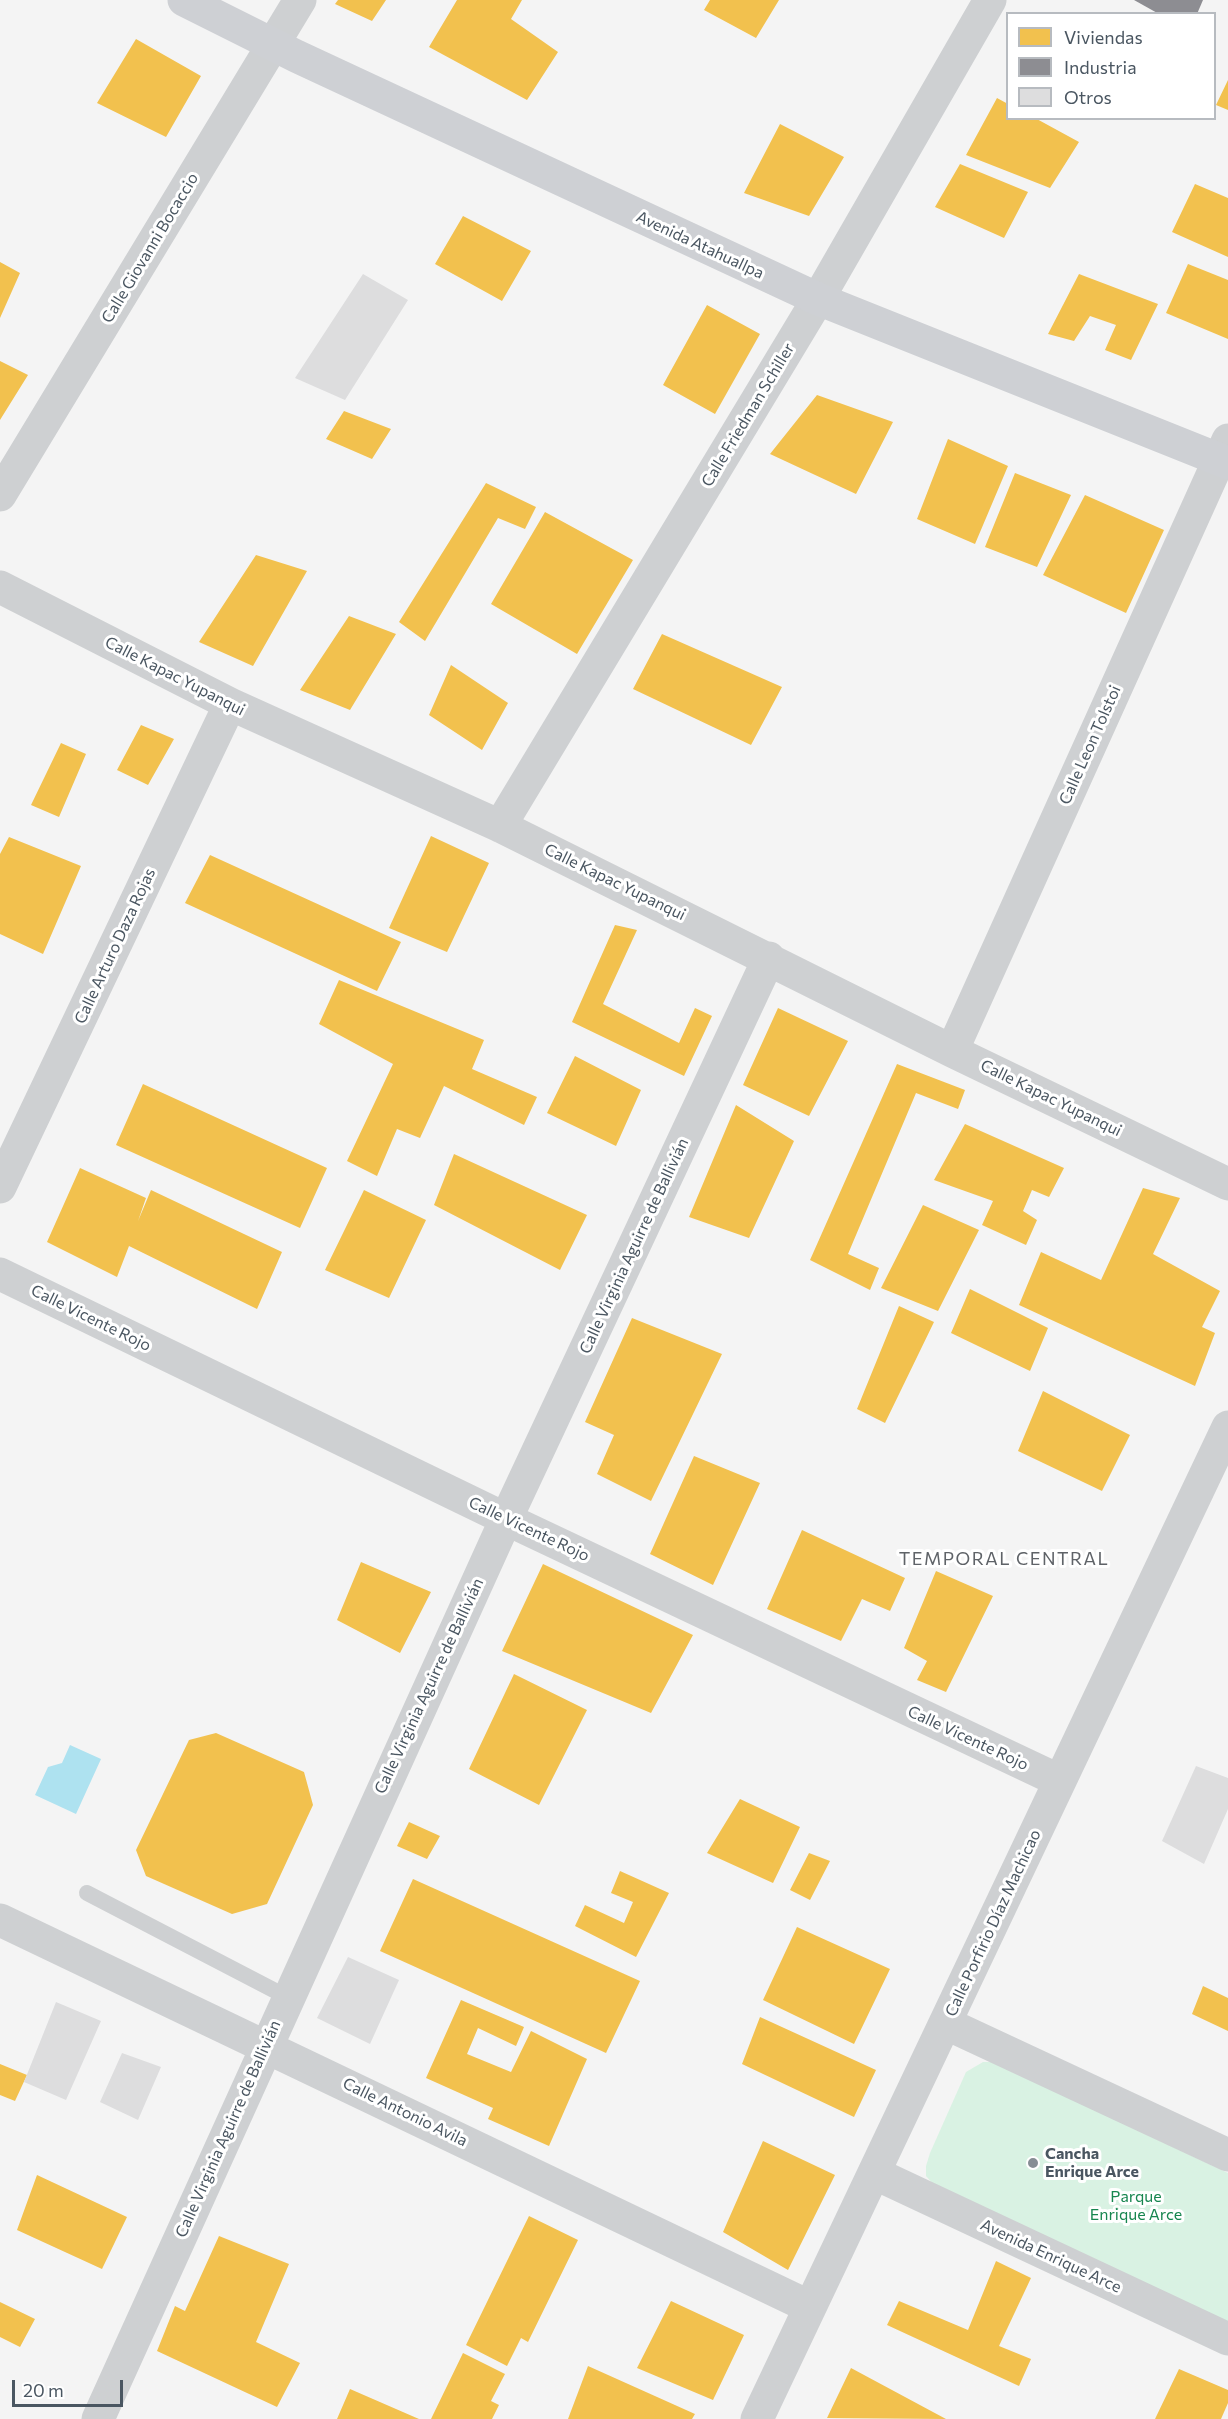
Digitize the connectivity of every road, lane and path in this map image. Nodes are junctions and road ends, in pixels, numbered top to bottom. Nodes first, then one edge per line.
1 (184, 0) edge
2 (300, 0) edge
3 (990, 0) edge
4 (273, 45) junction
5 (818, 300) junction
6 (1225, 454) edge
7 (0, 495) edge
8 (0, 586) edge
9 (230, 704) junction
10 (500, 826) junction
11 (769, 958) junction
12 (952, 1051) junction
13 (1228, 1184) edge
14 (0, 1187) edge
15 (0, 1274) edge
16 (1228, 1427) edge
17 (506, 1519) junction
18 (1060, 1781) junction
19 (87, 1893) dead end
20 (0, 1920) edge
21 (287, 1997) junction
22 (945, 2023) junction
23 (265, 2045) junction
24 (1228, 2155) edge
25 (874, 2173) junction
26 (810, 2307) junction
27 (1228, 2339) edge
28 (98, 2419) edge
29 (757, 2419) edge

1 - 4 main road, Avenida Atahuallpa
2 - 4 street, Calle Giovanni Bocaccio
3 - 5 street, Calle Friedman Schiller
4 - 5 main road, Avenida Atahuallpa
4 - 7 street, Calle Giovanni Bocaccio
5 - 6 main road, Avenida Atahuallpa
5 - 10 street, Calle Friedman Schiller
6 - 12 street, Calle Leon Tolstoi
8 - 9 street, Calle Kapac Yupanqui
9 - 10 street, Calle Kapac Yupanqui
9 - 14 street, Calle Arturo Daza Rojas
10 - 11 street, Calle Kapac Yupanqui
11 - 12 street, Calle Kapac Yupanqui
11 - 17 street, Calle Virginia Aguirre de Ballivián
12 - 13 street, Calle Kapac Yupanqui
15 - 17 street, Calle Vicente Rojo
16 - 18 street, Calle Porfirio Díaz Machicao
17 - 18 street, Calle Vicente Rojo
17 - 21 street, Calle Virginia Aguirre de Ballivián
18 - 22 street, Calle Porfirio Díaz Machicao
19 - 21 lane
20 - 23 street, Calle Antonio Avila
21 - 23 street, Calle Virginia Aguirre de Ballivián
22 - 24 street
22 - 25 street, Calle Porfirio Díaz Machicao
23 - 26 street, Calle Antonio Avila
23 - 28 street, Calle Virginia Aguirre de Ballivián
25 - 26 street, Calle Porfirio Díaz Machicao
25 - 27 street, Avenida Enrique Arce
26 - 29 street, Calle Porfirio Díaz Machicao

